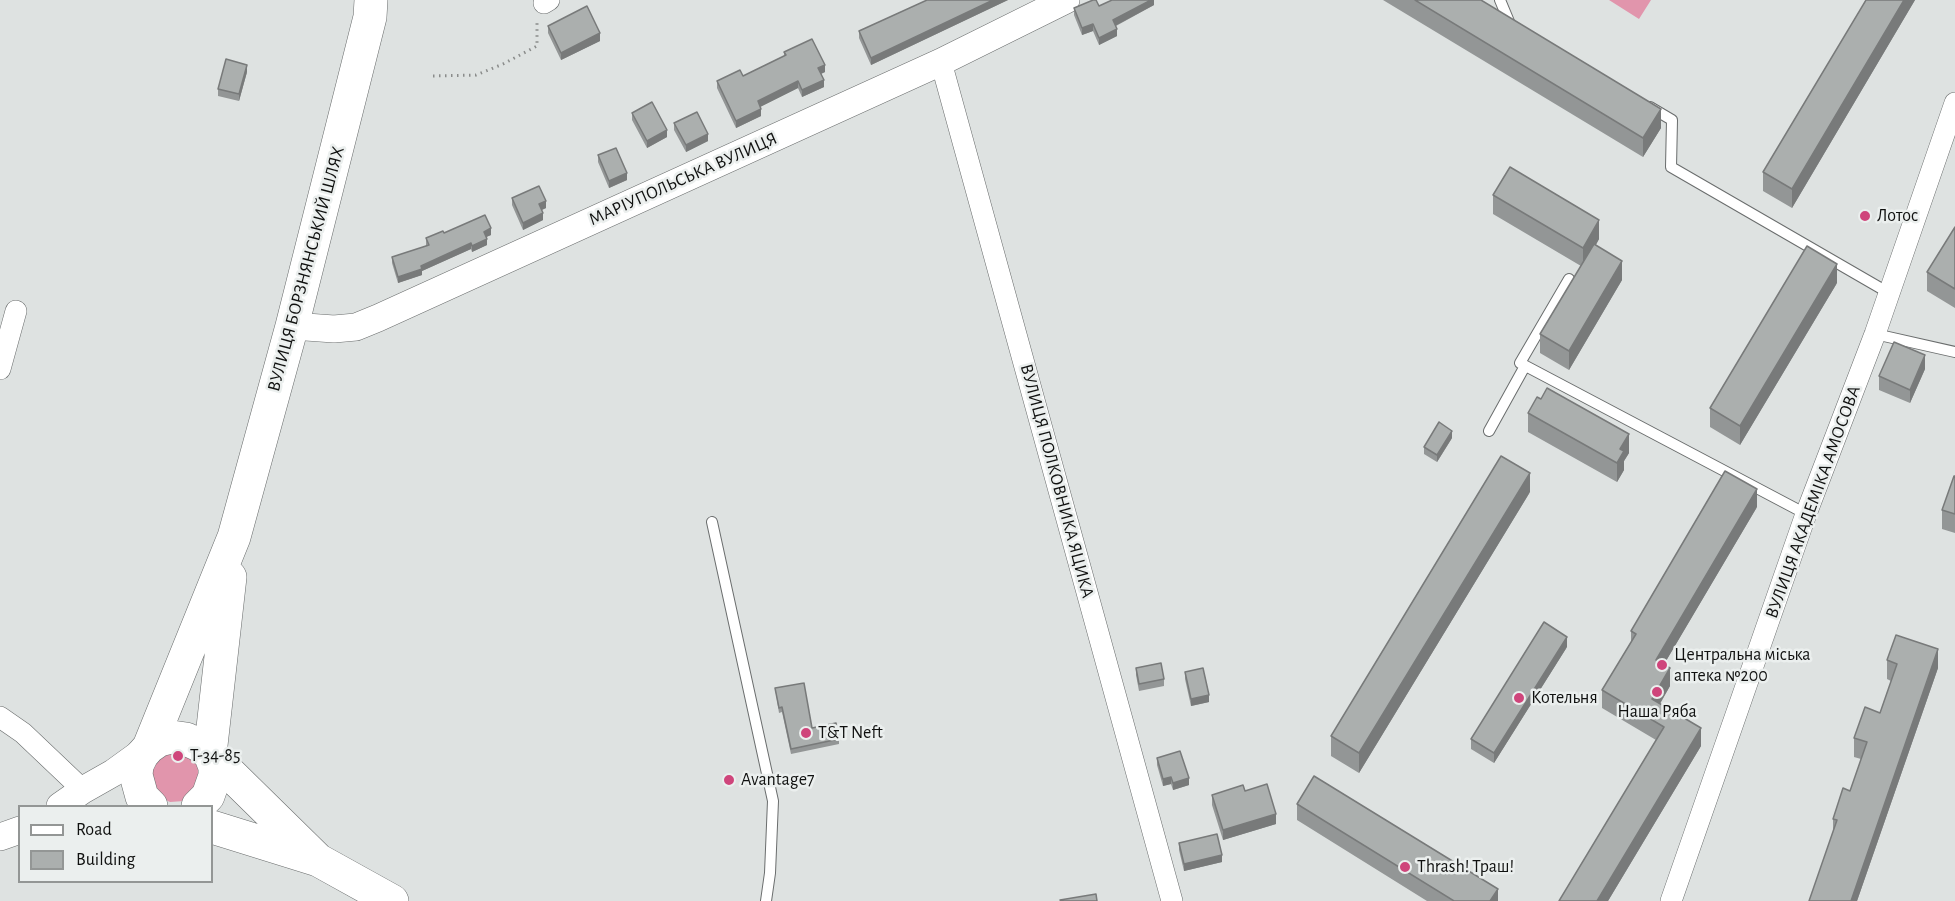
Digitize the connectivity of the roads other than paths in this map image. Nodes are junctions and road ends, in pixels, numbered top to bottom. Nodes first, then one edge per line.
1 (371, 0) edge
2 (1066, 0) edge
3 (1500, 0) edge
4 (1490, 12) edge
5 (1510, 24) junction
6 (1520, 30) edge
7 (941, 62) junction
8 (1641, 102) edge
9 (1955, 103) edge
10 (1569, 279) dead end
11 (1888, 293) junction
12 (16, 311) dead end
13 (292, 326) junction
14 (1875, 334) junction
15 (1955, 352) edge
16 (1525, 366) junction
17 (0, 369) edge
18 (1489, 431) dead end
19 (1806, 514) junction
20 (712, 522) dead end
21 (234, 537) junction
22 (0, 717) edge
23 (149, 747) junction
24 (210, 754) junction
25 (83, 790) junction
26 (63, 805) edge
27 (149, 805) edge
28 (200, 805) edge
29 (213, 827) edge
30 (18, 831) edge
31 (0, 837) edge
32 (318, 860) junction
33 (392, 901) edge
34 (766, 901) edge
35 (1172, 901) edge
36 (1671, 901) edge

1 - 13 main road, ВУЛИЦЯ БОРЗНЯНСЬКИЙ ШЛЯХ
2 - 7 street, МАРІУПОЛЬСЬКА ВУЛИЦЯ
3 - 5 lane
4 - 5 lane
5 - 6 lane
7 - 13 street, МАРІУПОЛЬСЬКА ВУЛИЦЯ
7 - 35 street, ВУЛИЦЯ ПОЛКОВНИКА ЯЦИКА
8 - 11 lane
9 - 11 street, ВУЛИЦЯ АКАДЕМІКА АМОСОВА
10 - 16 lane
11 - 14 street, ВУЛИЦЯ АКАДЕМІКА АМОСОВА
12 - 17 street
13 - 21 main road, ВУЛИЦЯ БОРЗНЯНСЬКИЙ ШЛЯХ
14 - 15 lane
14 - 19 street, ВУЛИЦЯ АКАДЕМІКА АМОСОВА
16 - 18 lane
16 - 19 lane
19 - 36 street, ВУЛИЦЯ АКАДЕМІКА АМОСОВА
20 - 34 lane
21 - 23 main road, ВУЛИЦЯ БОРЗНЯНСЬКИЙ ШЛЯХ
21 - 24 main road, ВУЛИЦЯ БОРЗНЯНСЬКИЙ ШЛЯХ
22 - 25 street
23 - 24 main road
23 - 25 street
23 - 27 main road, ВУЛИЦЯ БОРЗНЯНСЬКИЙ ШЛЯХ
24 - 28 main road, ВУЛИЦЯ БОРЗНЯНСЬКИЙ ШЛЯХ
24 - 32 main road
25 - 26 street
29 - 32 main road
30 - 31 street
32 - 33 main road

